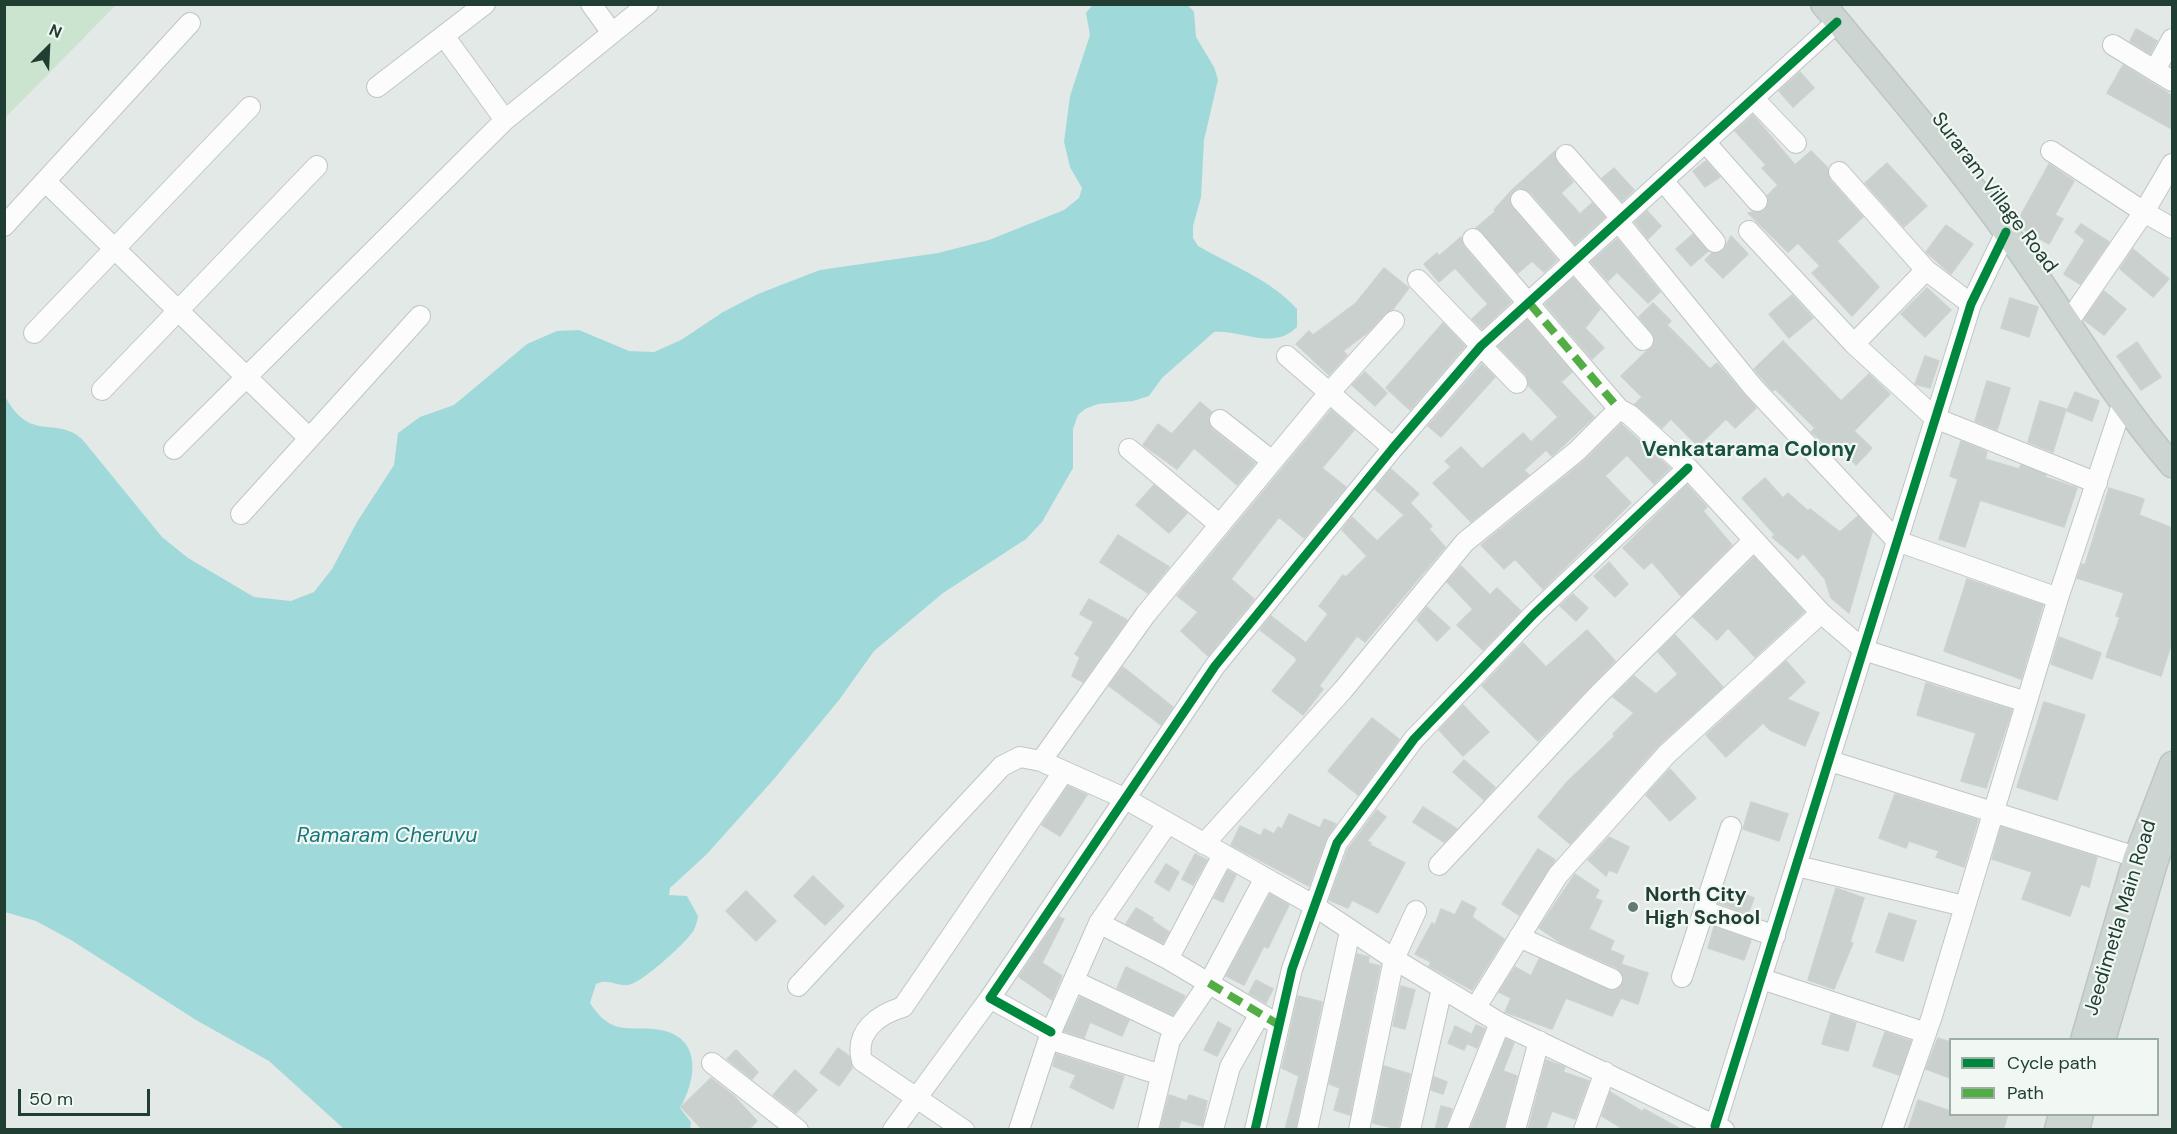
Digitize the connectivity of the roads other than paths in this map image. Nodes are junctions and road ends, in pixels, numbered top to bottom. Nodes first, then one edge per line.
1 (485, 4) edge
2 (591, 4) edge
3 (648, 4) edge
4 (1830, 13) edge
5 (190, 23) dead end
6 (612, 33) junction
7 (444, 36) junction
8 (2172, 39) edge
9 (2113, 45) dead end
10 (2155, 70) junction
11 (2172, 81) edge
12 (377, 87) dead end
13 (1754, 99) junction
14 (250, 107) dead end
15 (505, 120) junction
16 (1705, 142) junction
17 (1796, 143) dead end
18 (2050, 151) dead end
19 (1566, 155) dead end
20 (2172, 164) edge
21 (317, 166) dead end
22 (1839, 172) dead end
23 (1663, 181) junction
24 (45, 182) junction
25 (1521, 200) dead end
26 (1757, 201) dead end
27 (2144, 212) junction
28 (1619, 219) junction
29 (4, 226) edge
30 (2172, 228) edge
31 (1749, 231) dead end
32 (2006, 232) junction
33 (1473, 239) dead end
34 (1715, 242) dead end
35 (116, 248) junction
36 (1574, 263) junction
37 (1926, 270) junction
38 (1418, 280) dead end
39 (1530, 304) junction
40 (1971, 304) junction
41 (179, 311) junction
42 (420, 316) dead end
43 (1394, 321) dead end
44 (2067, 324) junction
45 (34, 333) dead end
46 (1643, 340) dead end
47 (1854, 344) junction
48 (1481, 346) junction
49 (1287, 356) dead end
50 (247, 376) junction
51 (1517, 383) dead end
52 (102, 390) dead end
53 (1329, 393) junction
54 (2123, 402) junction
55 (1620, 409) junction
56 (1935, 418) junction
57 (1220, 420) dead end
58 (309, 438) junction
59 (1393, 448) junction
60 (174, 449) dead end
61 (1129, 449) dead end
62 (1272, 461) junction
63 (2172, 465) edge
64 (1688, 468) junction
65 (2097, 483) junction
66 (241, 514) dead end
67 (1220, 525) junction
68 (1754, 540) junction
69 (1897, 541) junction
70 (2058, 598) junction
71 (1821, 613) junction
72 (1864, 650) junction
73 (2026, 702) junction
74 (1041, 761) junction
75 (1830, 761) junction
76 (2172, 764) edge
77 (1064, 771) junction
78 (1124, 798) junction
79 (1995, 813) junction
80 (2172, 813) edge
81 (1167, 824) junction
82 (1731, 827) dead end
83 (1204, 844) junction
84 (1223, 855) junction
85 (2136, 857) junction
86 (1439, 866) dead end
87 (1797, 866) junction
88 (1265, 878) junction
89 (1313, 905) junction
90 (1964, 906) junction
91 (1416, 910) dead end
92 (1704, 911) junction
93 (1099, 923) junction
94 (1350, 931) junction
95 (1775, 936) junction
96 (1520, 937) junction
97 (1168, 959) junction
98 (1394, 959) junction
99 (1682, 977) dead end
100 (1612, 979) dead end
101 (1762, 979) junction
102 (1074, 981) junction
103 (1209, 983) junction
104 (798, 986) dead end
105 (1442, 988) junction
106 (990, 999) junction
107 (1476, 1007) junction
108 (1260, 1014) junction
109 (1500, 1023) junction
110 (1279, 1025) junction
111 (1177, 1030) junction
112 (1926, 1033) junction
113 (1050, 1035) junction
114 (2084, 1038) edge
115 (2104, 1038) edge
116 (1539, 1041) junction
117 (712, 1063) dead end
118 (1605, 1072) junction
119 (1161, 1074) junction
120 (916, 1098) junction
121 (1719, 1127) edge
122 (798, 1130) edge
123 (893, 1130) edge
124 (964, 1130) edge
125 (1019, 1130) edge
126 (1148, 1130) edge
127 (1213, 1130) edge
128 (1255, 1130) edge
129 (1307, 1130) edge
130 (1359, 1130) edge
131 (1410, 1130) edge
132 (1457, 1130) edge
133 (1515, 1130) edge
134 (1584, 1130) edge
135 (1892, 1130) edge

1 - 7 street
2 - 6 street
3 - 6 street
4 - 13 street
4 - 32 main road, Suraram Village Road
5 - 24 street
6 - 15 street
7 - 12 street
7 - 15 street
8 - 10 street
9 - 10 street
10 - 11 street
13 - 16 street
13 - 17 street
14 - 35 street
15 - 50 street
16 - 23 street
16 - 26 street
18 - 27 street
19 - 28 street
20 - 27 street
21 - 41 street
22 - 37 street
23 - 28 street
23 - 34 street
24 - 29 street
24 - 35 street
25 - 36 street
27 - 30 street
27 - 44 street
28 - 36 street
28 - 69 street
31 - 47 street
32 - 40 street
32 - 44 main road, Suraram Village Road
33 - 39 street
35 - 41 street
35 - 45 street
36 - 39 street
36 - 46 street
37 - 40 street
37 - 47 street
38 - 48 street
39 - 48 street
39 - 55 street
40 - 56 street
41 - 50 street
41 - 52 street
42 - 58 street
43 - 53 street
44 - 54 main road, Suraram Village Road
47 - 56 street
48 - 51 street
48 - 59 street
49 - 53 street
50 - 58 street
50 - 60 street
53 - 59 street
53 - 62 street
54 - 63 main road, Suraram Village Road
54 - 65 street
55 - 64 street
55 - 83 street
56 - 65 street
56 - 69 street
57 - 62 street
58 - 66 street
59 - 78 street
61 - 67 street
62 - 67 street
64 - 68 street
64 - 89 street
65 - 70 street
67 - 74 street
68 - 71 street
68 - 86 street
69 - 70 street
69 - 72 street
70 - 73 street
71 - 72 street
71 - 96 street
72 - 73 street
72 - 75 street
73 - 79 street
74 - 77 street
74 - 104 street
75 - 79 street
75 - 87 street
76 - 85 main road, Jeedimetla Main Road
77 - 78 street
77 - 120 street
78 - 81 street
78 - 106 street
79 - 85 street
79 - 90 street
80 - 115 main road, Jeedimetla Main Road
81 - 83 street
81 - 93 street
82 - 92 street
83 - 84 street
84 - 88 street
84 - 97 street
85 - 114 main road, Jeedimetla Main Road
87 - 90 street
87 - 95 street
88 - 89 street
88 - 103 street
89 - 94 street
89 - 110 street
90 - 112 street
91 - 98 street
92 - 95 street
92 - 99 street
93 - 97 street
93 - 102 street
94 - 98 street
94 - 129 street
95 - 101 street
96 - 100 street
96 - 107 street
97 - 103 street
98 - 105 street
98 - 130 street
101 - 112 street
101 - 121 street
102 - 111 street
102 - 113 street
103 - 108 street
103 - 111 street
105 - 107 street
105 - 131 street
106 - 113 street
106 - 120 street
107 - 109 street
108 - 110 street
108 - 127 street
109 - 116 street
109 - 132 street
110 - 128 street
111 - 119 street
112 - 135 street
113 - 119 street
113 - 125 street
116 - 118 street
116 - 133 street
117 - 122 street
118 - 121 street
118 - 134 street
119 - 126 street
120 - 123 street
120 - 124 street

